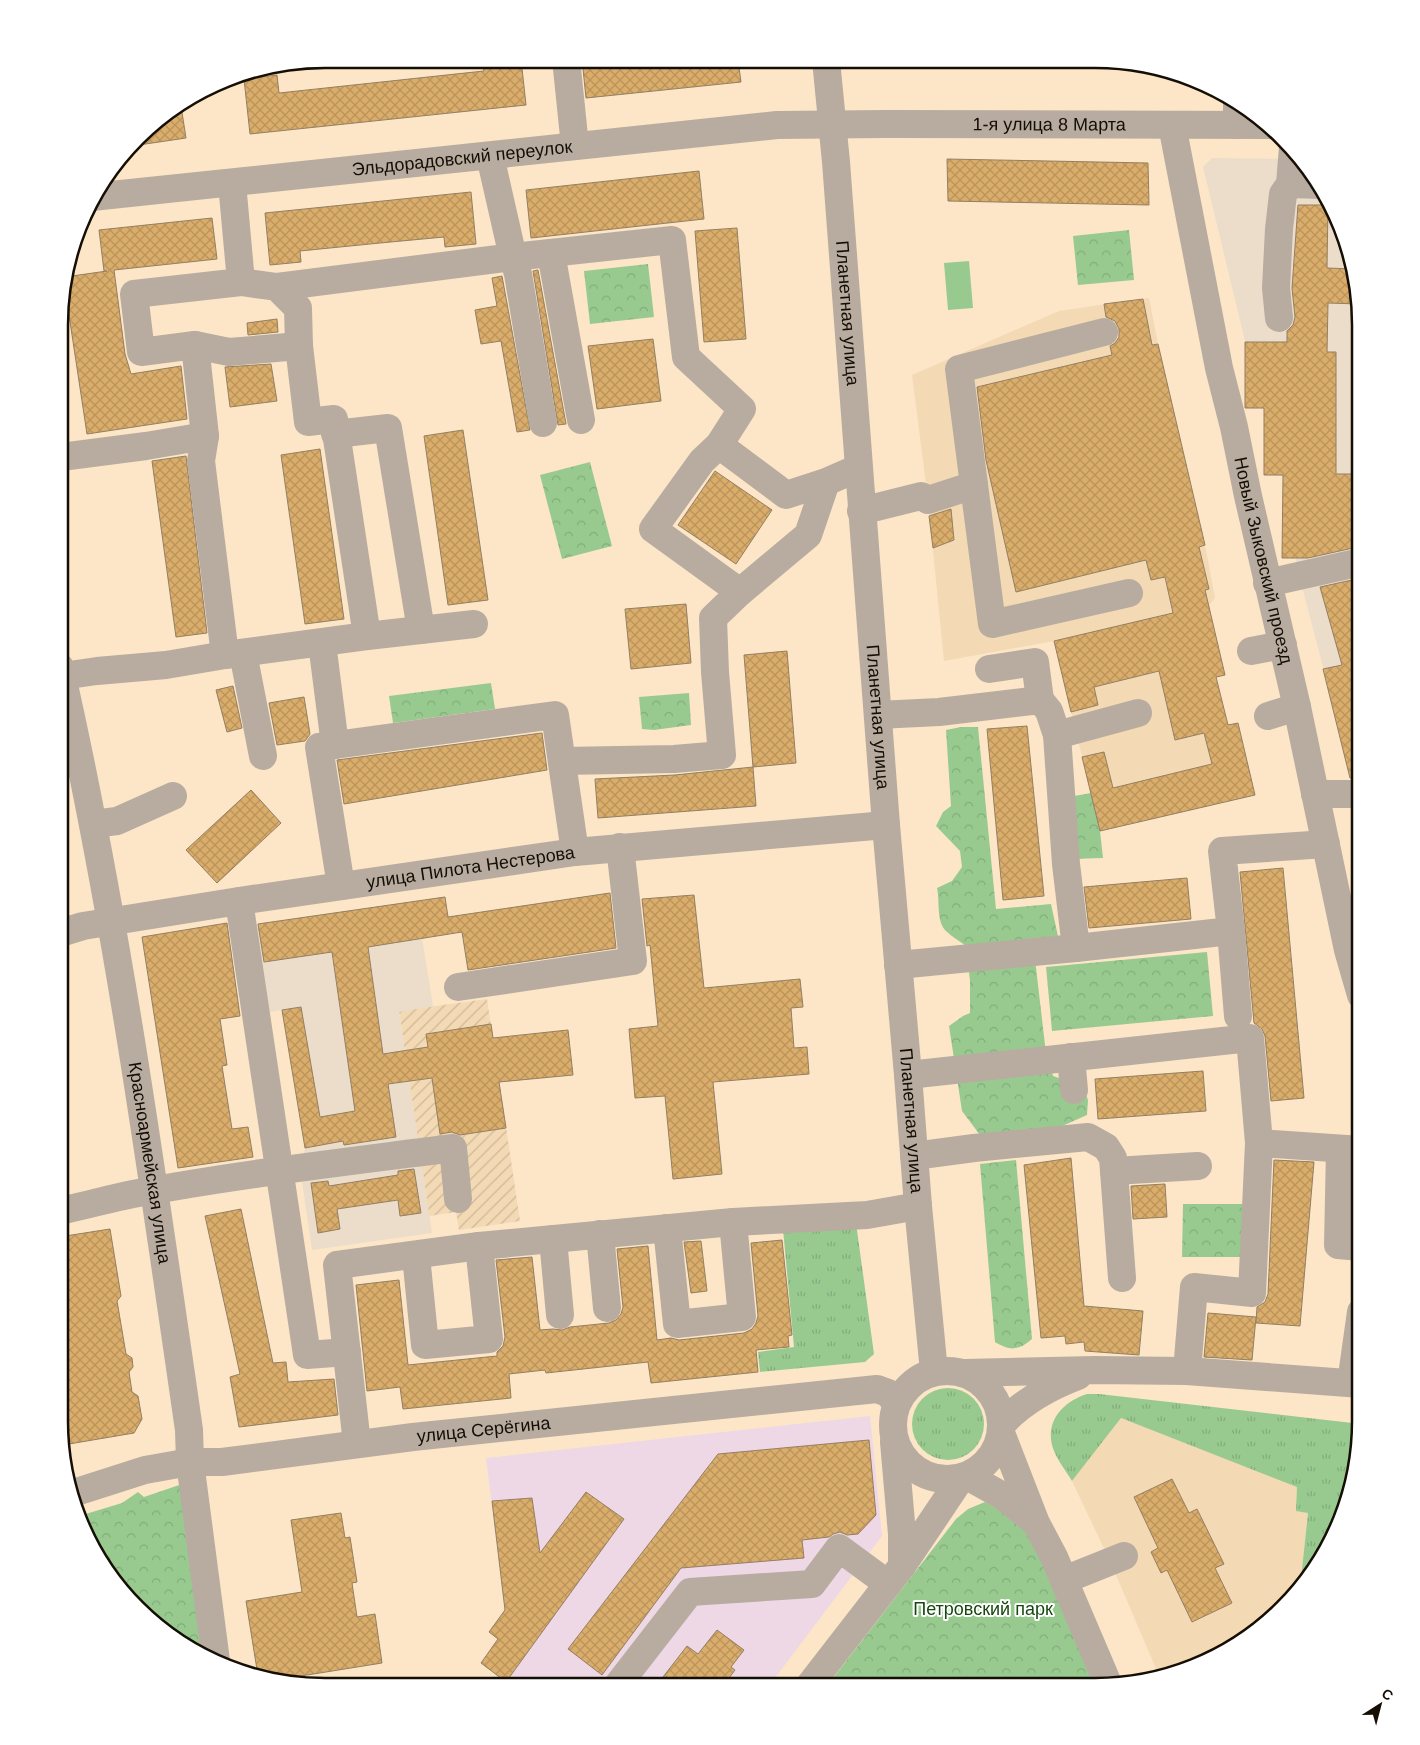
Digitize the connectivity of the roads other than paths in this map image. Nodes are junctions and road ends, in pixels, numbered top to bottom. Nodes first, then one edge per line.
1 (567, 68) edge
2 (827, 68) edge
3 (1237, 113) edge
4 (832, 124) junction
5 (1172, 125) junction
6 (575, 146) junction
7 (490, 156) junction
8 (1292, 159) edge
9 (232, 183) junction
10 (1290, 184) junction
11 (1311, 185) edge
12 (102, 196) edge
13 (551, 252) junction
14 (513, 258) junction
15 (241, 282) junction
16 (302, 296) junction
17 (1279, 318) dead end
18 (1104, 332) dead end
19 (195, 346) junction
20 (299, 346) junction
21 (581, 420) dead end
22 (543, 423) dead end
23 (335, 434) junction
24 (205, 436) junction
25 (719, 445) junction
26 (68, 456) edge
27 (858, 468) junction
28 (826, 482) junction
29 (974, 485) junction
30 (861, 511) junction
31 (1352, 564) edge
32 (1268, 583) junction
33 (740, 592) junction
34 (1129, 593) dead end
35 (474, 624) dead end
36 (421, 630) junction
37 (367, 636) junction
38 (322, 643) junction
39 (1283, 645) junction
40 (1250, 651) dead end
41 (234, 654) junction
42 (989, 669) dead end
43 (68, 671) edge
44 (1040, 700) junction
45 (68, 704) edge
46 (1297, 707) junction
47 (1138, 713) dead end
48 (878, 715) junction
49 (1268, 716) dead end
50 (1057, 735) junction
51 (334, 745) junction
52 (263, 756) dead end
53 (562, 761) junction
54 (1315, 794) junction
55 (1352, 794) edge
56 (173, 796) dead end
57 (93, 824) junction
58 (886, 825) junction
59 (1326, 844) junction
60 (620, 847) junction
61 (576, 852) junction
62 (341, 886) junction
63 (239, 901) junction
64 (112, 922) junction
65 (68, 931) edge
66 (1231, 931) junction
67 (1076, 948) junction
68 (1352, 964) edge
69 (898, 965) junction
70 (458, 987) dead end
71 (1238, 1016) dead end
72 (1072, 1057) junction
73 (908, 1074) junction
74 (1074, 1090) dead end
75 (1259, 1143) junction
76 (1350, 1150) edge
77 (914, 1156) junction
78 (1198, 1166) dead end
79 (280, 1170) junction
80 (1114, 1171) junction
81 (155, 1190) junction
82 (458, 1199) dead end
83 (918, 1206) junction
84 (68, 1210) edge
85 (733, 1222) junction
86 (667, 1228) junction
87 (600, 1234) junction
88 (553, 1239) junction
89 (479, 1246) junction
90 (1352, 1246) edge
91 (416, 1256) junction
92 (337, 1265) junction
93 (295, 1271) junction
94 (1122, 1278) dead end
95 (608, 1308) dead end
96 (560, 1315) dead end
97 (347, 1352) junction
98 (1094, 1370) junction
99 (1187, 1371) junction
100 (934, 1372) junction
101 (965, 1373) junction
102 (1352, 1383) edge
103 (896, 1403) junction
104 (1002, 1429) junction
105 (893, 1438) junction
106 (357, 1444) junction
107 (190, 1462) junction
108 (964, 1477) junction
109 (77, 1492) edge
110 (1036, 1524) junction
111 (1124, 1556) dead end
112 (895, 1575) junction
113 (1064, 1580) junction
114 (215, 1653) edge
115 (1105, 1677) edge
116 (623, 1678) edge
117 (816, 1678) edge

1 - 6 street
2 - 4 street, Планетная улица
3 - 5 street, 1-я улица 8 Марта
4 - 5 street, 1-я улица 8 Марта
4 - 6 street, Эльдорадовский переулок
4 - 27 street, Планетная улица
5 - 32 street, Новый Зыковский проезд
6 - 7 street, Эльдорадовский переулок
7 - 9 street, Эльдорадовский переулок
7 - 14 street
8 - 10 street
9 - 12 street, Эльдорадовский переулок
9 - 15 street
10 - 11 street
10 - 17 street
13 - 14 street
13 - 21 street
13 - 25 street
14 - 16 street
14 - 22 street
15 - 16 street
15 - 19 street
16 - 20 street
18 - 29 street
19 - 20 street
19 - 24 street
20 - 23 street
23 - 36 street
23 - 37 street
24 - 26 street
24 - 41 street
25 - 28 street
25 - 33 street
27 - 28 street
27 - 30 street, Планетная улица
28 - 33 street
29 - 30 street
29 - 34 street
30 - 48 street, Планетная улица
31 - 32 street
32 - 39 street, Новый Зыковский проезд
33 - 53 street
35 - 36 street
36 - 37 street
37 - 38 street
38 - 41 street
38 - 51 street
39 - 40 street
39 - 46 street, Новый Зыковский проезд
41 - 43 street
41 - 52 street
42 - 44 street
44 - 48 street
44 - 50 street
45 - 57 street, Красноармейская улица
46 - 49 street
46 - 54 street, Новый Зыковский проезд
47 - 50 street
48 - 58 street, Планетная улица
50 - 67 street
51 - 53 street
51 - 62 street
53 - 61 street
54 - 55 street
54 - 59 street, Новый Зыковский проезд
56 - 57 street
57 - 64 street, Красноармейская улица
58 - 60 street, улица Пилота Нестерова
58 - 69 street, Планетная улица
59 - 66 street
59 - 68 street, Новый Зыковский проезд
60 - 61 street, улица Пилота Нестерова
60 - 70 street
61 - 62 street, улица Пилота Нестерова
62 - 63 street, улица Пилота Нестерова
63 - 64 street, улица Пилота Нестерова
63 - 79 street
64 - 65 street, улица Пилота Нестерова
64 - 81 street, Красноармейская улица
66 - 67 street
66 - 71 street
67 - 69 street
69 - 73 street, Планетная улица
72 - 73 street
72 - 74 street
72 - 75 street
73 - 77 street, Планетная улица
75 - 76 street
75 - 99 street
76 - 90 street
77 - 80 street
77 - 83 street, Планетная улица
78 - 80 street
79 - 81 street
79 - 82 street
79 - 93 street
80 - 94 street
81 - 84 street
81 - 107 street, Красноармейская улица
83 - 85 street
83 - 100 street, Планетная улица
85 - 86 street
85 - 86 street
86 - 87 street
87 - 88 street
87 - 95 street
88 - 89 street
88 - 96 street
89 - 91 street
89 - 91 street
91 - 92 street
92 - 93 street
92 - 97 street
93 - 97 street
97 - 106 street
98 - 99 street
98 - 101 street
98 - 104 street
99 - 102 street
100 - 101 street
100 - 103 street
101 - 104 street
103 - 105 street
103 - 106 street, улица Серёгина
104 - 108 street
104 - 110 street
105 - 108 street
105 - 112 street
106 - 107 street, улица Серёгина
107 - 109 street, улица Серёгина
107 - 114 street, Красноармейская улица
108 - 110 street
108 - 112 street
110 - 113 street
111 - 113 street
112 - 116 street
112 - 117 street
113 - 115 street

